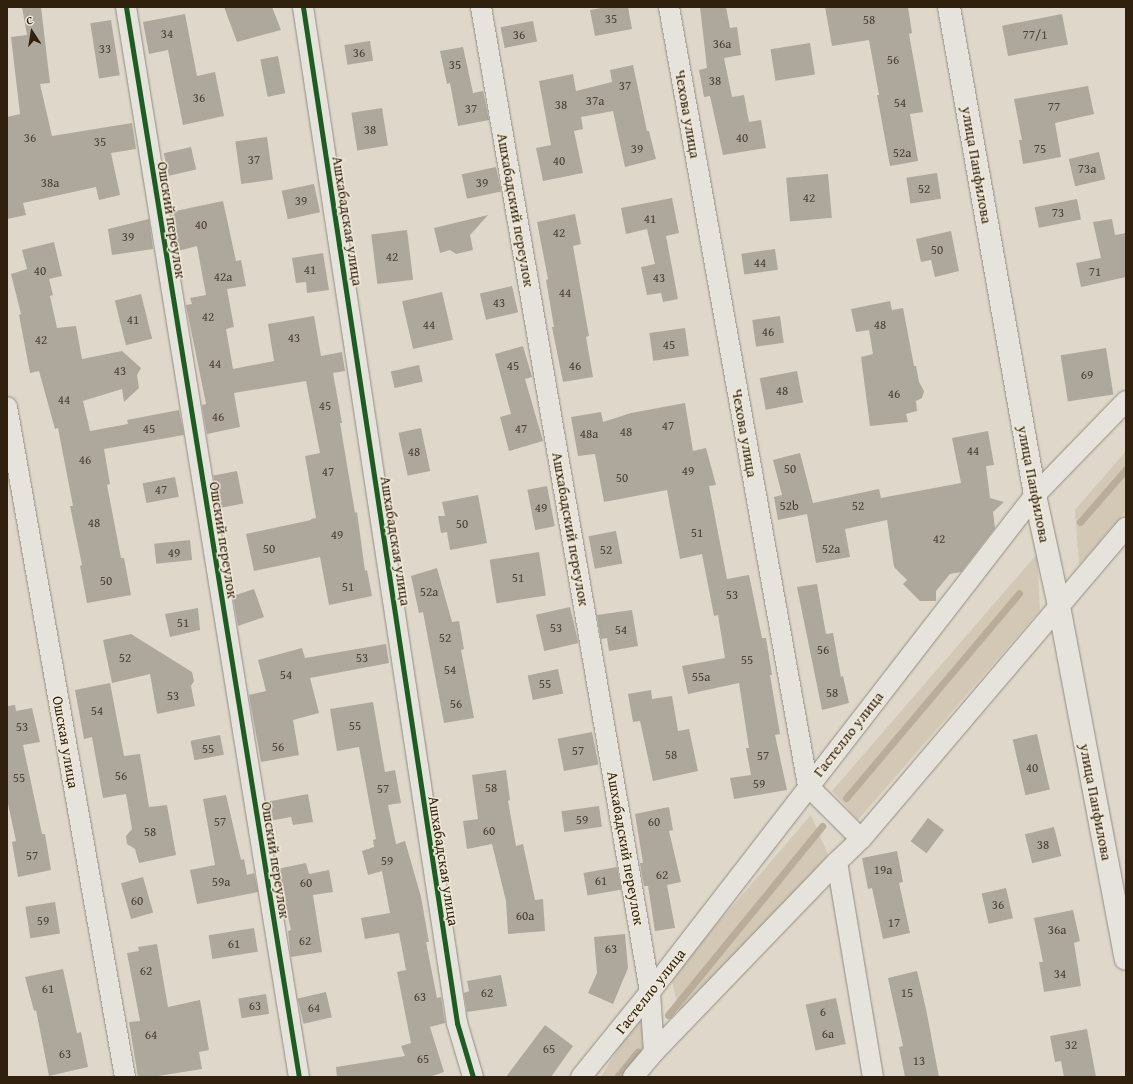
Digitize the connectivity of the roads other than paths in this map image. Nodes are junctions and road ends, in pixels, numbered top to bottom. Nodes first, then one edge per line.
1 (126, 7) edge
2 (303, 7) edge
3 (481, 7) edge
4 (669, 7) edge
5 (949, 7) edge
6 (1126, 401) edge
7 (7, 407) edge
8 (1035, 495) junction
9 (1126, 528) edge
10 (1059, 606) junction
11 (808, 786) junction
12 (861, 839) junction
13 (837, 862) junction
14 (1126, 959) edge
15 (650, 992) junction
16 (654, 1052) junction
17 (125, 1077) edge
18 (300, 1077) edge
19 (473, 1077) edge
20 (582, 1077) edge
21 (633, 1077) edge
22 (873, 1077) edge

1 - 18 street, Ошский переулок
2 - 19 street, Ашхабадская улица
3 - 15 street, Ашхабадский переулок
4 - 11 street, Чехова улица
5 - 8 street, улица Панфилова
6 - 8 street, Гастелло улица
7 - 17 street, Ошская улица
8 - 10 street, улица Панфилова
8 - 11 street, Гастелло улица
9 - 10 street
10 - 12 street
10 - 14 street, улица Панфилова
11 - 12 street
11 - 15 street, Гастелло улица
12 - 13 street
13 - 16 street
13 - 22 street
15 - 16 street, Ашхабадский переулок
15 - 20 street, Гастелло улица
16 - 21 street

